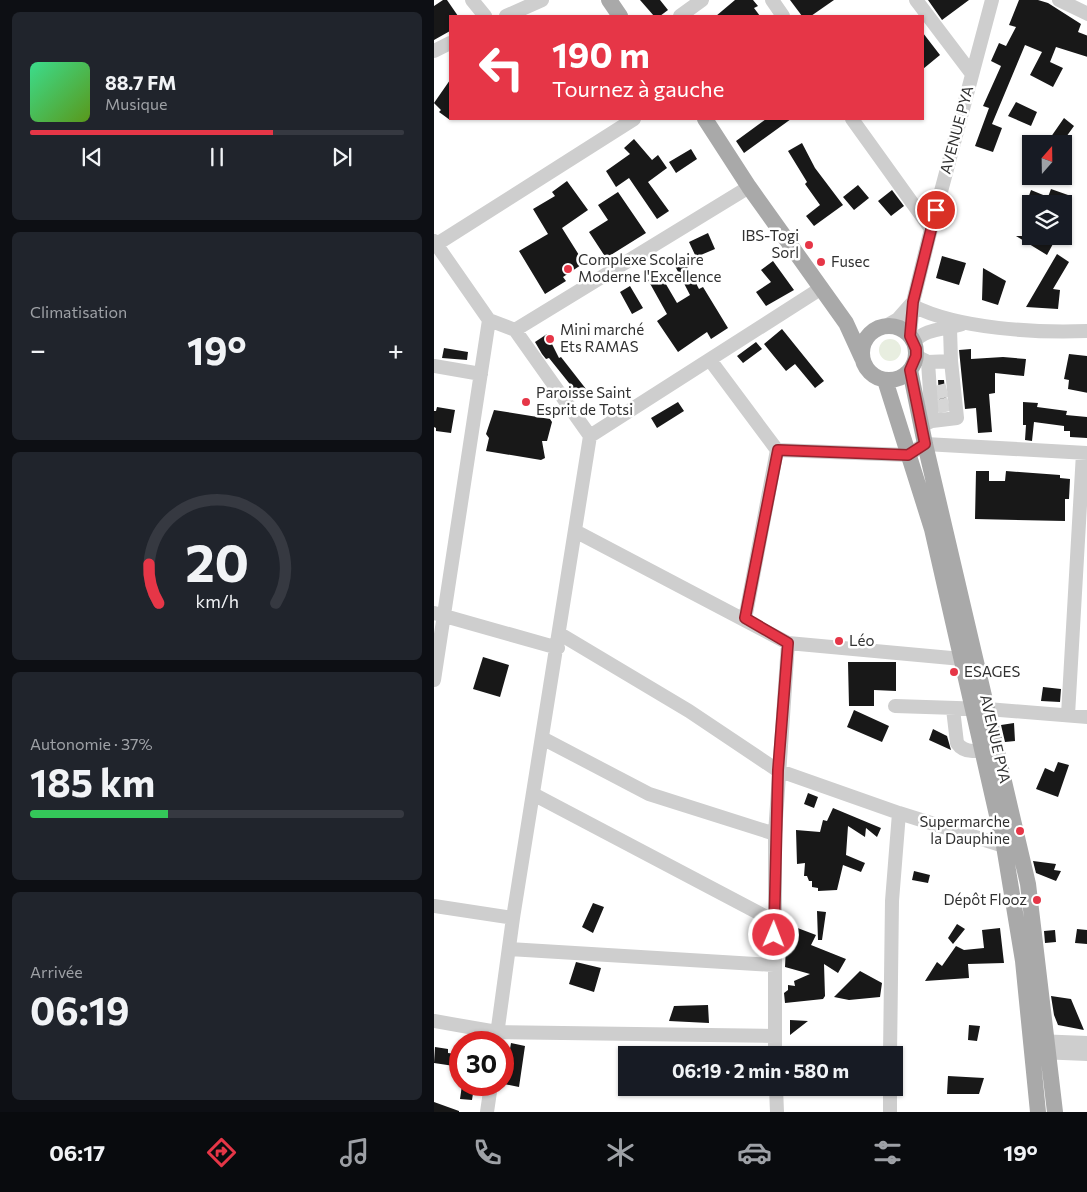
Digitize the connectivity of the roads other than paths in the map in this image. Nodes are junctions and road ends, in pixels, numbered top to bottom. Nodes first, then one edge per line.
1 (472, 0) edge
2 (542, 0) edge
3 (609, 0) edge
4 (622, 0) edge
5 (702, 0) edge
6 (772, 0) edge
7 (916, 0) edge
8 (992, 0) edge
9 (1059, 0) edge
10 (1087, 14) edge
11 (483, 15) edge
12 (508, 15) edge
13 (619, 15) edge
14 (632, 15) edge
15 (681, 15) edge
16 (782, 15) edge
17 (449, 44) edge
18 (434, 51) edge
19 (972, 74) junction
20 (632, 120) edge
21 (698, 120) edge
22 (706, 120) edge
23 (853, 120) edge
24 (737, 166) junction
25 (749, 187) junction
26 (931, 229) junction
27 (435, 242) edge
28 (820, 289) junction
29 (913, 304) junction
30 (489, 320) junction
31 (846, 323) junction
32 (956, 326) junction
33 (884, 327) junction
34 (515, 330) junction
35 (1087, 331) edge
36 (868, 337) junction
37 (916, 353) junction
38 (862, 358) junction
39 (710, 360) junction
40 (951, 362) junction
41 (434, 366) edge
42 (481, 374) junction
43 (884, 380) junction
44 (939, 404) junction
45 (590, 436) junction
46 (925, 444) junction
47 (778, 450) junction
48 (1085, 453) edge
49 (908, 455) junction
50 (575, 531) junction
51 (439, 615) edge
52 (745, 618) junction
53 (559, 641) junction
54 (788, 643) junction
55 (962, 659) junction
56 (434, 680) edge
57 (895, 706) dead end
58 (953, 709) junction
59 (981, 709) junction
60 (1068, 715) junction
61 (1087, 717) edge
62 (542, 738) junction
63 (990, 749) junction
64 (778, 770) junction
65 (533, 794) junction
66 (898, 813) junction
67 (775, 834) junction
68 (1004, 846) junction
69 (434, 906) edge
70 (513, 918) junction
71 (774, 921) junction
72 (509, 950) junction
73 (774, 965) junction
74 (434, 1021) edge
75 (473, 1031) edge
76 (497, 1031) edge
77 (775, 1036) junction
78 (514, 1037) edge
79 (1087, 1043) edge
80 (775, 1046) edge
81 (890, 1046) edge
82 (1041, 1046) junction
83 (1087, 1054) edge
84 (489, 1096) edge
85 (776, 1096) edge
86 (890, 1096) edge
87 (487, 1112) edge
88 (777, 1112) edge
89 (890, 1112) edge
90 (1038, 1112) edge
91 (1055, 1112) edge

1 - 11 street
2 - 12 street
3 - 13 main road
4 - 14 main road
5 - 15 street
6 - 16 street
7 - 19 street
8 - 19 street, AVENUE PYA
9 - 10 street
17 - 18 street
19 - 26 street, AVENUE PYA
20 - 27 street
21 - 24 main road
22 - 24 main road
23 - 26 street
24 - 25 main road
25 - 28 main road
25 - 34 street
26 - 29 street, AVENUE PYA
27 - 30 street
28 - 31 main road
28 - 39 street
29 - 32 street
29 - 33 street
29 - 37 street, AVENUE PYA
30 - 34 street
30 - 42 street
31 - 36 main road
31 - 38 main road
32 - 35 street
32 - 37 street
32 - 40 street
33 - 36 main road
33 - 37 main road
34 - 45 street
36 - 38 main road
37 - 40 street
37 - 43 main road
37 - 44 main road, AVENUE PYA
37 - 44 street, AVENUE PYA
38 - 43 main road
39 - 45 street
39 - 47 street
40 - 44 street
41 - 42 street
42 - 51 street
43 - 49 main road, AVENUE PYA
44 - 46 main road, AVENUE PYA
45 - 50 street
46 - 48 street
46 - 49 street
46 - 59 main road, AVENUE PYA
47 - 49 street
47 - 52 street
48 - 60 street
49 - 55 main road, AVENUE PYA
50 - 52 street
50 - 53 street
51 - 53 street
51 - 56 street
52 - 54 street
53 - 62 street
53 - 64 street
54 - 55 street
54 - 64 street
55 - 59 main road, AVENUE PYA
57 - 58 street
58 - 59 street
58 - 63 street
59 - 60 street
59 - 63 main road, AVENUE PYA
60 - 61 street
62 - 65 street
62 - 67 street
63 - 68 main road, AVENUE PYA
63 - 82 main road, AVENUE PYA
64 - 66 street
64 - 67 street
65 - 70 street
65 - 71 street
66 - 68 street
66 - 81 street
67 - 71 street
68 - 82 main road, AVENUE PYA
69 - 70 street
70 - 72 street
71 - 73 street
72 - 73 street
72 - 76 street
73 - 77 street
74 - 75 street
77 - 78 street
77 - 80 street
79 - 82 street
82 - 83 street
82 - 90 main road, AVENUE PYA
82 - 91 main road, AVENUE PYA
84 - 87 street
85 - 88 street
86 - 89 street

